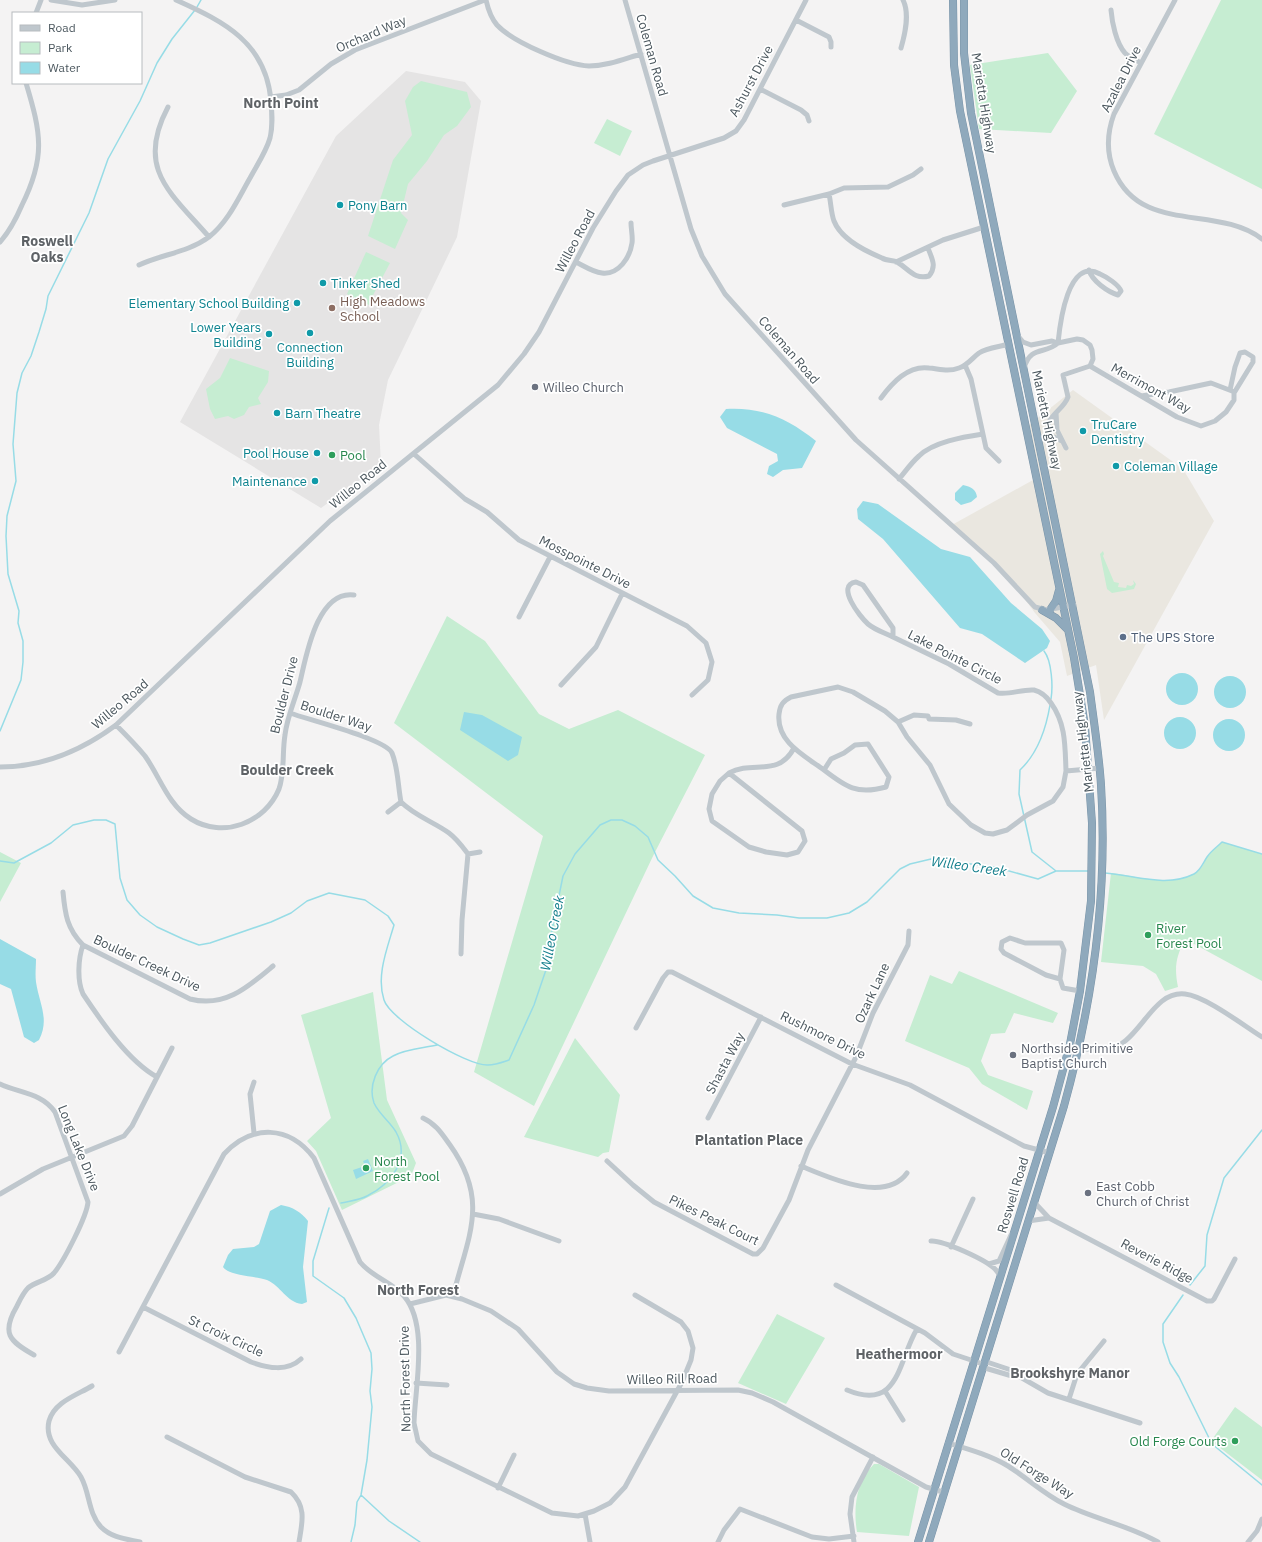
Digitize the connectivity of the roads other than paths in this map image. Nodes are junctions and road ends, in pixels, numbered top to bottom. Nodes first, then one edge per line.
1 (41, 0) edge
2 (51, 0) edge
3 (115, 0) edge
4 (176, 0) edge
5 (485, 0) edge
6 (625, 0) edge
7 (806, 0) edge
8 (903, 0) edge
9 (953, 0) edge
10 (964, 0) edge
11 (1175, 0) edge
12 (82, 3) edge
13 (1111, 10) dead end
14 (36, 12) edge
15 (796, 20) junction
16 (831, 47) dead end
17 (901, 48) dead end
18 (641, 54) junction
19 (1141, 63) junction
20 (26, 84) edge
21 (760, 90) junction
22 (271, 97) junction
23 (168, 108) dead end
24 (809, 121) dead end
25 (670, 154) junction
26 (921, 169) dead end
27 (829, 194) junction
28 (784, 205) dead end
29 (631, 224) dead end
30 (984, 227) junction
31 (209, 237) junction
32 (1262, 239) edge
33 (0, 242) edge
34 (928, 248) junction
35 (576, 262) junction
36 (896, 262) junction
37 (139, 265) dead end
38 (1088, 270) junction
39 (1018, 335) junction
40 (1058, 343) junction
41 (1009, 344) junction
42 (965, 365) junction
43 (1090, 366) junction
44 (1024, 368) junction
45 (1232, 392) junction
46 (1141, 396) junction
47 (881, 398) dead end
48 (1056, 414) junction
49 (983, 434) junction
50 (1062, 441) junction
51 (1066, 448) dead end
52 (414, 454) junction
53 (999, 461) dead end
54 (899, 479) junction
55 (550, 556) junction
56 (1059, 588) junction
57 (354, 594) dead end
58 (622, 594) junction
59 (1074, 605) junction
60 (1063, 607) junction
61 (1042, 610) junction
62 (1050, 610) junction
63 (519, 617) dead end
64 (1068, 630) junction
65 (893, 637) junction
66 (561, 685) dead end
67 (692, 695) dead end
68 (290, 713) junction
69 (898, 722) junction
70 (970, 724) dead end
71 (116, 725) junction
72 (794, 748) junction
73 (0, 767) edge
74 (1100, 768) junction
75 (1090, 769) junction
76 (824, 770) junction
77 (1066, 771) junction
78 (729, 773) junction
79 (401, 802) junction
80 (388, 812) dead end
81 (1093, 847) joint
82 (1103, 847) joint
83 (480, 852) dead end
84 (468, 854) junction
85 (63, 892) dead end
86 (909, 931) dead end
87 (83, 945) junction
88 (461, 954) dead end
89 (273, 966) dead end
90 (1060, 979) junction
91 (1080, 991) junction
92 (761, 1017) junction
93 (636, 1028) dead end
94 (1262, 1037) edge
95 (1070, 1044) junction
96 (1080, 1047) junction
97 (172, 1048) dead end
98 (852, 1064) junction
99 (157, 1077) junction
100 (254, 1082) dead end
101 (0, 1084) edge
102 (423, 1118) dead end
103 (708, 1118) dead end
104 (254, 1133) junction
105 (1040, 1151) junction
106 (1050, 1153) junction
107 (73, 1157) junction
108 (607, 1161) dead end
109 (801, 1166) junction
110 (907, 1173) dead end
111 (1, 1192) edge
112 (973, 1199) dead end
113 (1034, 1202) junction
114 (473, 1214) junction
115 (1049, 1218) junction
116 (1028, 1221) junction
117 (1015, 1228) junction
118 (559, 1241) dead end
119 (931, 1241) dead end
120 (951, 1247) junction
121 (1235, 1259) dead end
122 (988, 1264) junction
123 (1000, 1277) junction
124 (836, 1285) dead end
125 (635, 1295) dead end
126 (453, 1296) junction
127 (410, 1304) junction
128 (143, 1307) junction
129 (917, 1329) junction
130 (1104, 1341) dead end
131 (119, 1352) dead end
132 (34, 1355) dead end
133 (301, 1359) dead end
134 (973, 1362) junction
135 (983, 1364) junction
136 (416, 1383) junction
137 (447, 1385) dead end
138 (92, 1386) dead end
139 (847, 1390) dead end
140 (885, 1390) junction
141 (677, 1391) junction
142 (1069, 1399) junction
143 (903, 1420) dead end
144 (1140, 1423) dead end
145 (167, 1437) dead end
146 (948, 1443) junction
147 (958, 1446) junction
148 (514, 1455) dead end
149 (873, 1456) junction
150 (498, 1488) junction
151 (934, 1489) junction
152 (943, 1492) junction
153 (585, 1514) junction
154 (1262, 1519) edge
155 (854, 1536) junction
156 (140, 1542) edge
157 (299, 1542) edge
158 (590, 1542) edge
159 (718, 1542) edge
160 (854, 1542) edge
161 (918, 1542) edge
162 (929, 1542) edge
163 (1158, 1542) edge
164 (1248, 1542) edge

1 - 14 street
2 - 12 street
3 - 12 street
4 - 22 street
5 - 18 street
5 - 22 street, Orchard Way
6 - 18 street, Coleman Road
7 - 15 street, Ashurst Drive
8 - 17 street
9 - 30 highway, Marietta Highway
10 - 39 highway, Marietta Highway
11 - 19 street, Azalea Drive
13 - 19 street
15 - 16 street
15 - 21 street, Ashurst Drive
18 - 25 street, Coleman Road
19 - 32 street, Azalea Drive
20 - 33 street
21 - 24 street
21 - 25 street, Ashurst Drive
22 - 31 street
23 - 31 street
25 - 35 street, Willeo Road
25 - 54 street, Coleman Road
26 - 27 street
27 - 28 street
27 - 36 street
29 - 35 street
30 - 34 street
30 - 41 highway, Marietta Highway
31 - 37 street
34 - 36 street
34 - 36 street
35 - 52 street, Willeo Road
38 - 38 street
38 - 40 street
39 - 40 street
39 - 44 highway, Marietta Highway
40 - 43 street
40 - 44 street
41 - 42 street
41 - 56 highway, Marietta Highway
42 - 47 street
42 - 49 street
43 - 46 street, Merrimont Way
43 - 48 street
44 - 59 highway, Marietta Highway
45 - 45 street
45 - 46 street
45 - 46 street, Merrimont Way
48 - 50 street
48 - 50 street
49 - 53 street
49 - 54 street
50 - 51 street
52 - 55 street, Mosspointe Drive
52 - 71 street, Willeo Road
54 - 61 street, Coleman Road
55 - 58 street, Mosspointe Drive
55 - 63 street
56 - 60 highway, Marietta Highway
56 - 62 highway
57 - 68 street, Boulder Drive
58 - 66 street
58 - 67 street, Mosspointe Drive
59 - 60 street
59 - 74 highway, Marietta Highway
60 - 62 street
60 - 64 highway, Marietta Highway
61 - 62 street
61 - 64 highway
64 - 75 highway, Marietta Highway
65 - 65 street, Lake Pointe Circle
65 - 77 street, Lake Pointe Circle
68 - 71 street, Boulder Drive
68 - 79 street, Boulder Way
69 - 70 street
69 - 72 street, Lake Pointe Circle
69 - 77 street, Lake Pointe Circle
71 - 73 street, Willeo Road
72 - 76 street, Lake Pointe Circle
72 - 78 street
74 - 75 street
74 - 82 highway, Marietta Highway
75 - 77 street
75 - 81 highway, Marietta Highway
76 - 76 street, Lake Pointe Circle
78 - 78 street
79 - 80 street
79 - 84 street
81 - 91 highway, Roswell Road
82 - 96 highway, Roswell Road
83 - 84 street
84 - 88 street
85 - 87 street, Boulder Creek Drive
86 - 98 street, Ozark Lane
87 - 89 street, Boulder Creek Drive
87 - 99 street
90 - 90 street
90 - 91 street
91 - 95 highway, Roswell Road
92 - 93 street, Rushmore Drive
92 - 98 street, Rushmore Drive
92 - 103 street, Shasta Way
94 - 96 street
95 - 96 street
95 - 105 highway, Roswell Road
96 - 106 highway, Roswell Road
97 - 99 street
98 - 105 street, Rushmore Drive
98 - 109 street, Pikes Peak Court
99 - 107 street
100 - 104 street
101 - 107 street, Long Lake Drive
102 - 114 street
104 - 127 street, North Forest Drive
104 - 128 street, North Forest Drive
105 - 106 street, Rushmore Drive
105 - 117 highway, Roswell Road
106 - 113 highway, Roswell Road
107 - 111 street
107 - 132 street, Long Lake Drive
108 - 109 street, Pikes Peak Court
109 - 110 street
112 - 120 street
113 - 115 street, Reverie Ridge
113 - 116 highway, Roswell Road
114 - 118 street
114 - 126 street
115 - 116 street
115 - 121 street, Reverie Ridge
116 - 135 highway, Roswell Road
117 - 122 street
117 - 123 highway, Roswell Road
119 - 120 street
120 - 122 street
122 - 123 street
123 - 134 highway, Roswell Road
124 - 129 street
125 - 141 street, North Forest Drive
126 - 127 street, Willeo Rill Road
126 - 141 street, Willeo Rill Road
127 - 136 street, North Forest Drive
128 - 131 street, North Forest Drive
128 - 133 street, St Croix Circle
129 - 134 street
129 - 140 street
130 - 142 street
134 - 135 street
134 - 146 highway, Roswell Road
135 - 142 street
135 - 147 highway, Roswell Road
136 - 137 street
136 - 150 street, North Forest Drive
138 - 156 street
139 - 140 street
140 - 143 street
141 - 149 street, Willeo Rill Road
141 - 153 street, North Forest Drive
142 - 144 street
145 - 157 street
146 - 147 street, Old Forge Way
146 - 151 highway, Roswell Road
147 - 152 highway, Roswell Road
147 - 163 street, Old Forge Way
148 - 150 street
149 - 151 street, Willeo Rill Road
149 - 155 street
150 - 153 street, North Forest Drive
151 - 152 street, Willeo Rill Road
151 - 161 highway, Roswell Road
152 - 162 highway, Roswell Road
153 - 158 street
154 - 164 street
155 - 159 street
155 - 160 street

